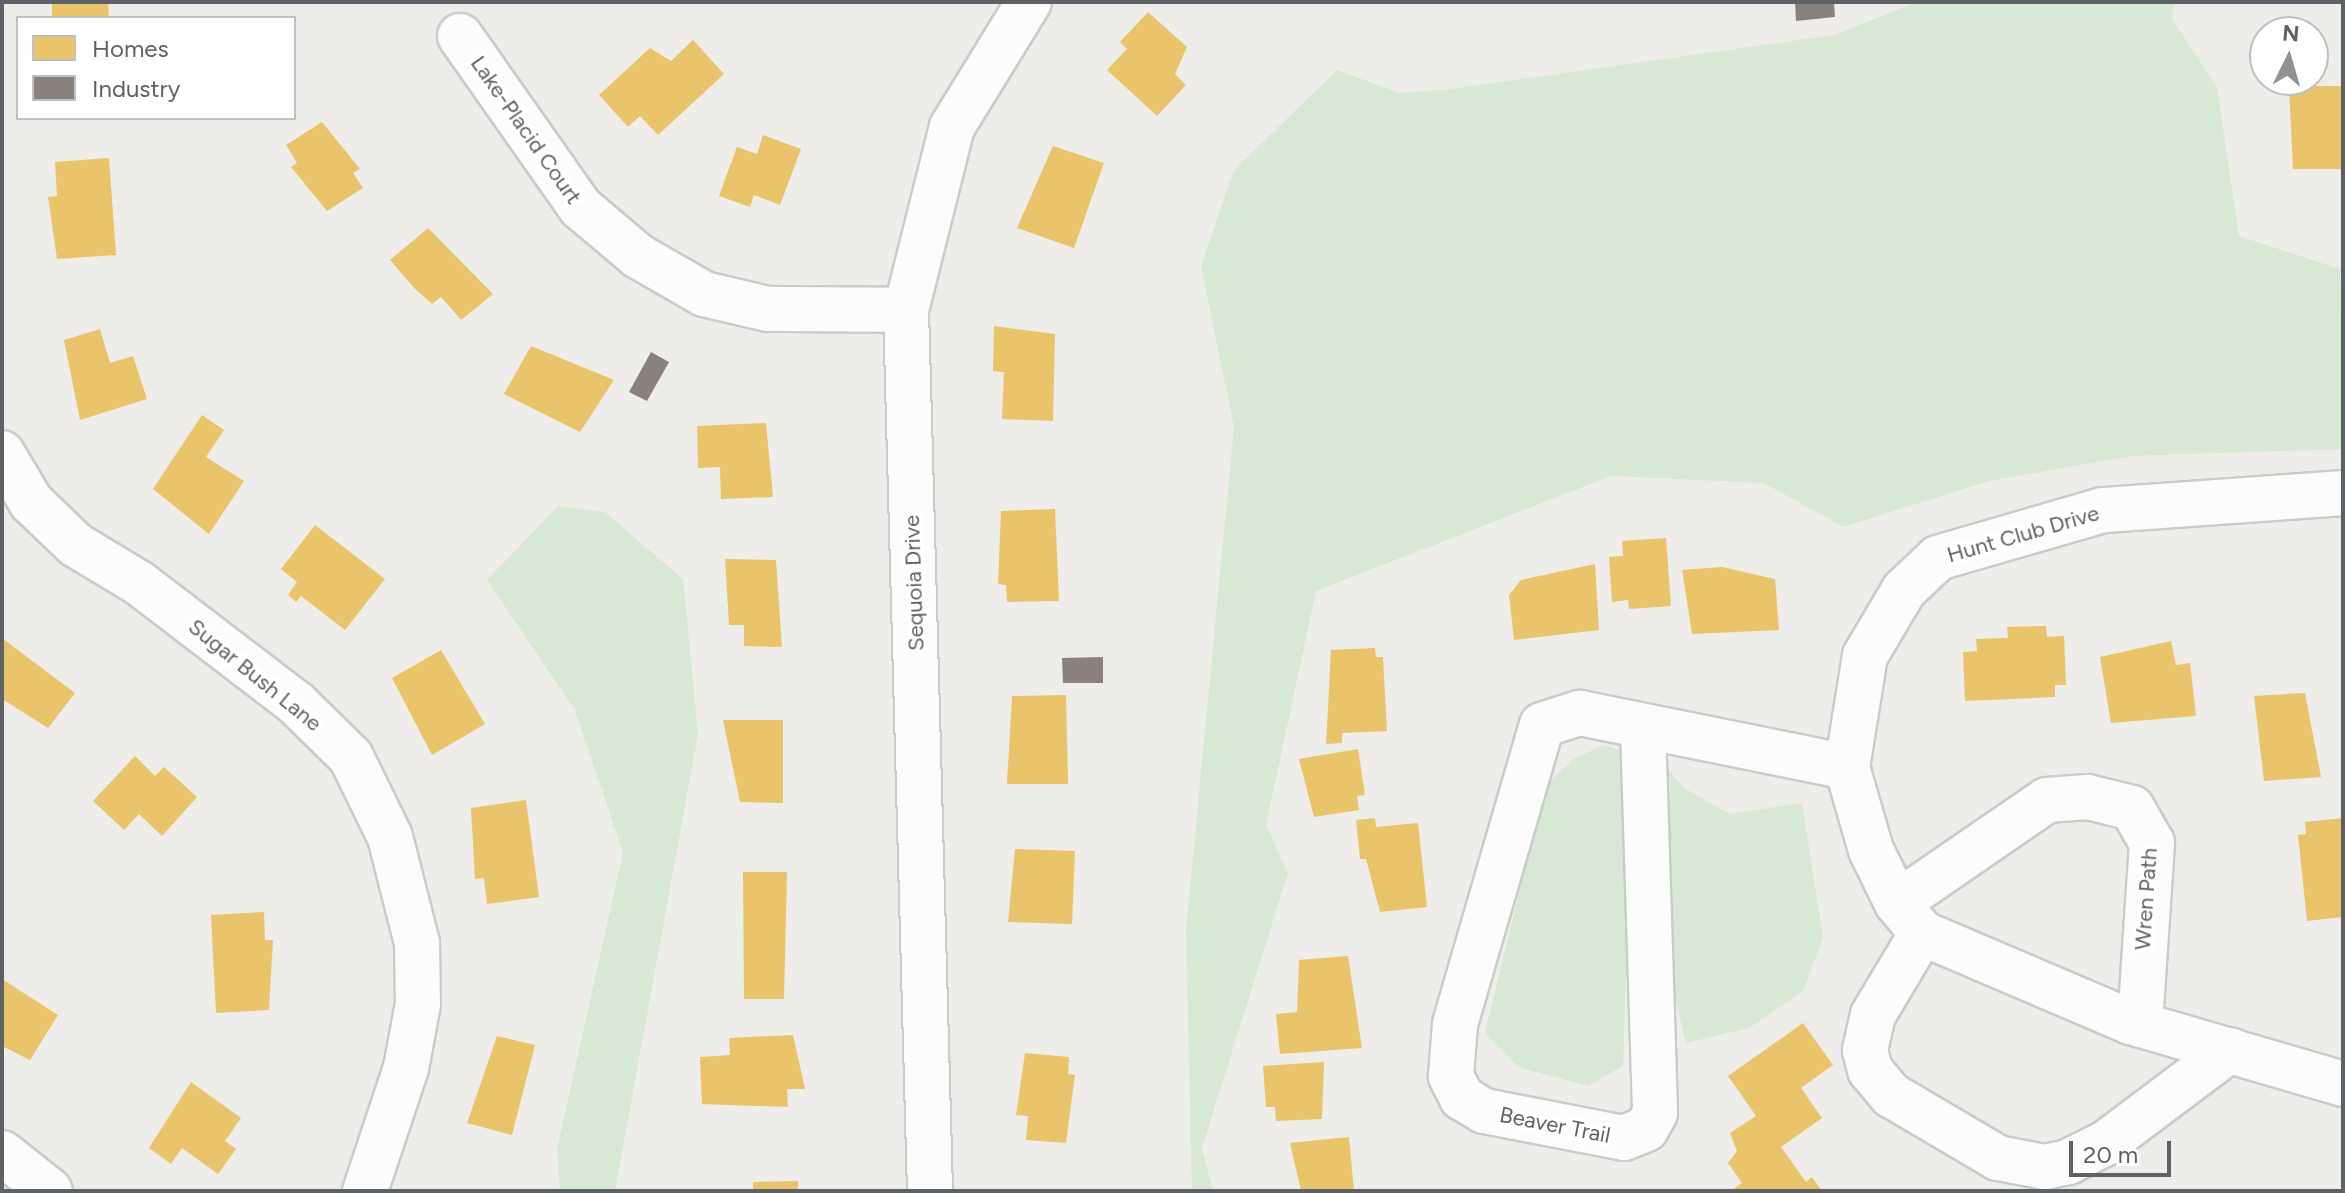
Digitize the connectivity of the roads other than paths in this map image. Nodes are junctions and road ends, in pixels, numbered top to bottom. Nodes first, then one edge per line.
1 (1029, 2) edge
2 (460, 36) dead end
3 (906, 310) junction
4 (2, 453) edge
5 (2343, 493) edge
6 (1643, 728) junction
7 (1847, 767) junction
8 (1909, 918) junction
9 (2140, 1025) junction
10 (2230, 1050) junction
11 (2343, 1084) edge
12 (2, 1153) edge
13 (50, 1191) edge
14 (365, 1191) edge
15 (930, 1191) edge

1 - 3 street, Sequoia Drive
2 - 3 street, Lake-Placid Court
3 - 15 street, Sequoia Drive
4 - 14 street, Sugar Bush Lane
5 - 7 street, Hunt Club Drive
6 - 6 street, Beaver Trail
6 - 7 street
7 - 8 street, Hunt Club Drive
8 - 9 street
8 - 9 street, Wren Path
8 - 10 street
9 - 10 street
10 - 11 street
12 - 13 street

